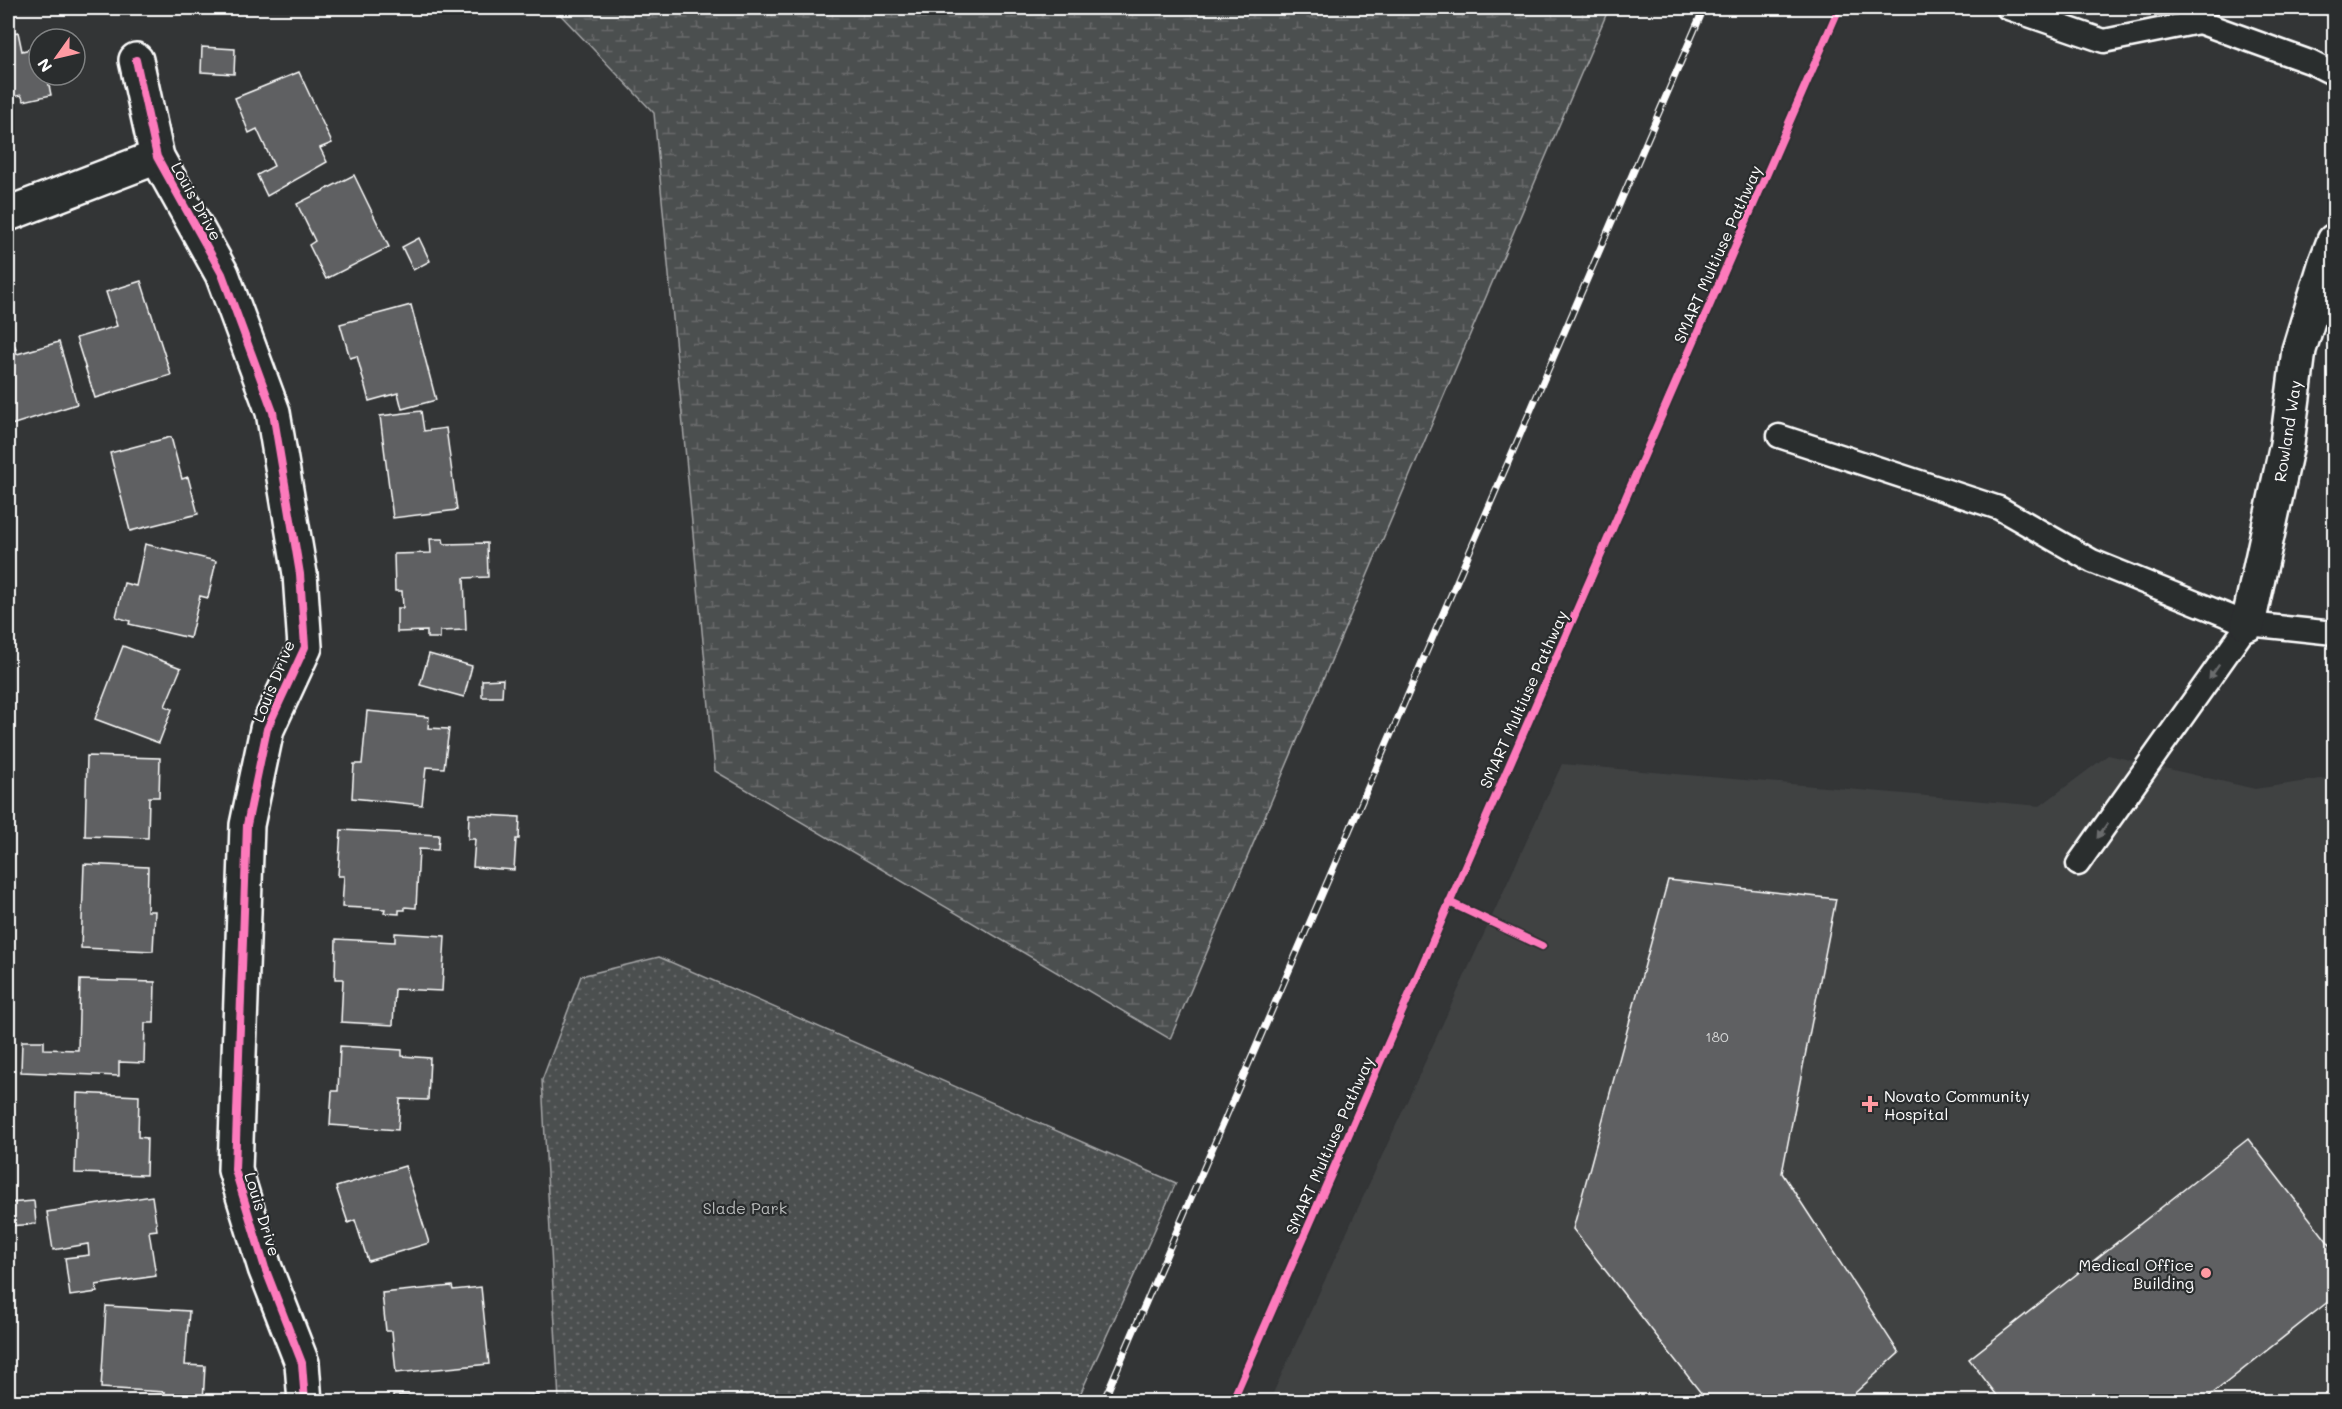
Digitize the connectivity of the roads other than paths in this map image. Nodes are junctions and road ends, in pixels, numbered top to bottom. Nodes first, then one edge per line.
1 (2008, 8) edge
2 (136, 60) dead end
3 (2334, 74) edge
4 (157, 157) junction
5 (8, 214) edge
6 (2334, 241) edge
7 (1779, 436) dead end
8 (2248, 624) junction
9 (2334, 633) edge
10 (2078, 864) dead end
11 (305, 1401) edge

1 - 3 lane
2 - 4 street, Louis Drive
4 - 5 street
4 - 11 street, Louis Drive
6 - 8 street, Rowland Way
7 - 8 lane
8 - 9 lane
8 -> 10 lane

